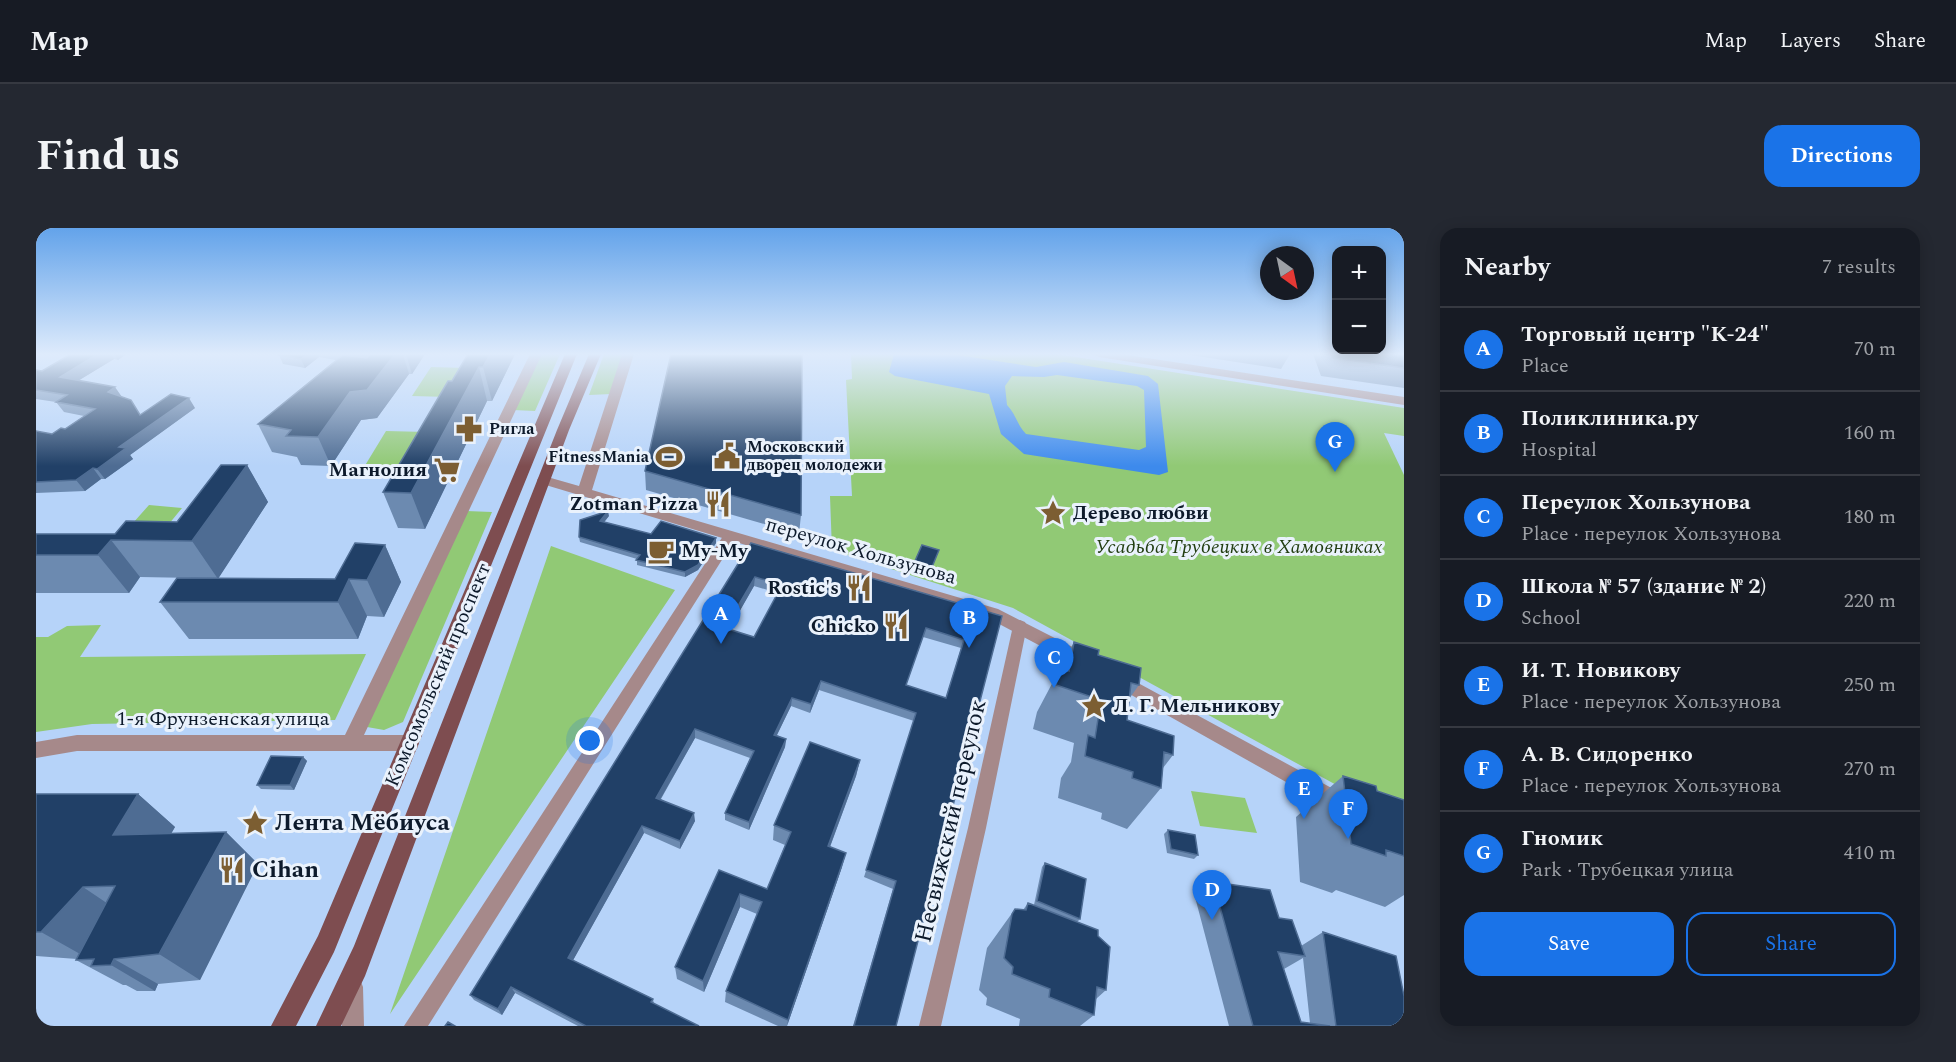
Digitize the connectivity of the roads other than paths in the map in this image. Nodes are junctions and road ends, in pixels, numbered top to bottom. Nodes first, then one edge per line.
1 (518, 391) edge
2 (556, 391) edge
3 (580, 391) edge
4 (616, 391) edge
5 (1341, 391) edge
6 (1404, 401) edge
7 (544, 480) junction
8 (584, 492) junction
9 (730, 536) junction
10 (1020, 626) junction
11 (351, 742) junction
12 (410, 743) junction
13 (36, 750) edge
14 (1359, 813) edge
15 (353, 976) junction
16 (283, 1026) edge
17 (328, 1026) edge
18 (353, 1026) edge
19 (416, 1026) edge
20 (930, 1026) edge

1 - 11 street
2 - 12 main road, Комсомольский проспект
3 - 7 main road, Комсомольский проспект
4 - 8 street
5 - 6 street
7 - 8 street, переулок Хользунова
7 - 15 main road, Комсомольский проспект
8 - 9 street, переулок Хользунова
9 - 10 street, переулок Хользунова
9 - 19 street
10 - 14 street, переулок Хользунова
10 - 20 street, Несвижский переулок
11 - 12 street, 1-я Фрунзенская улица
11 - 13 street, 1-я Фрунзенская улица
12 - 16 main road, Комсомольский проспект
15 - 17 main road, Комсомольский проспект
15 - 18 street

